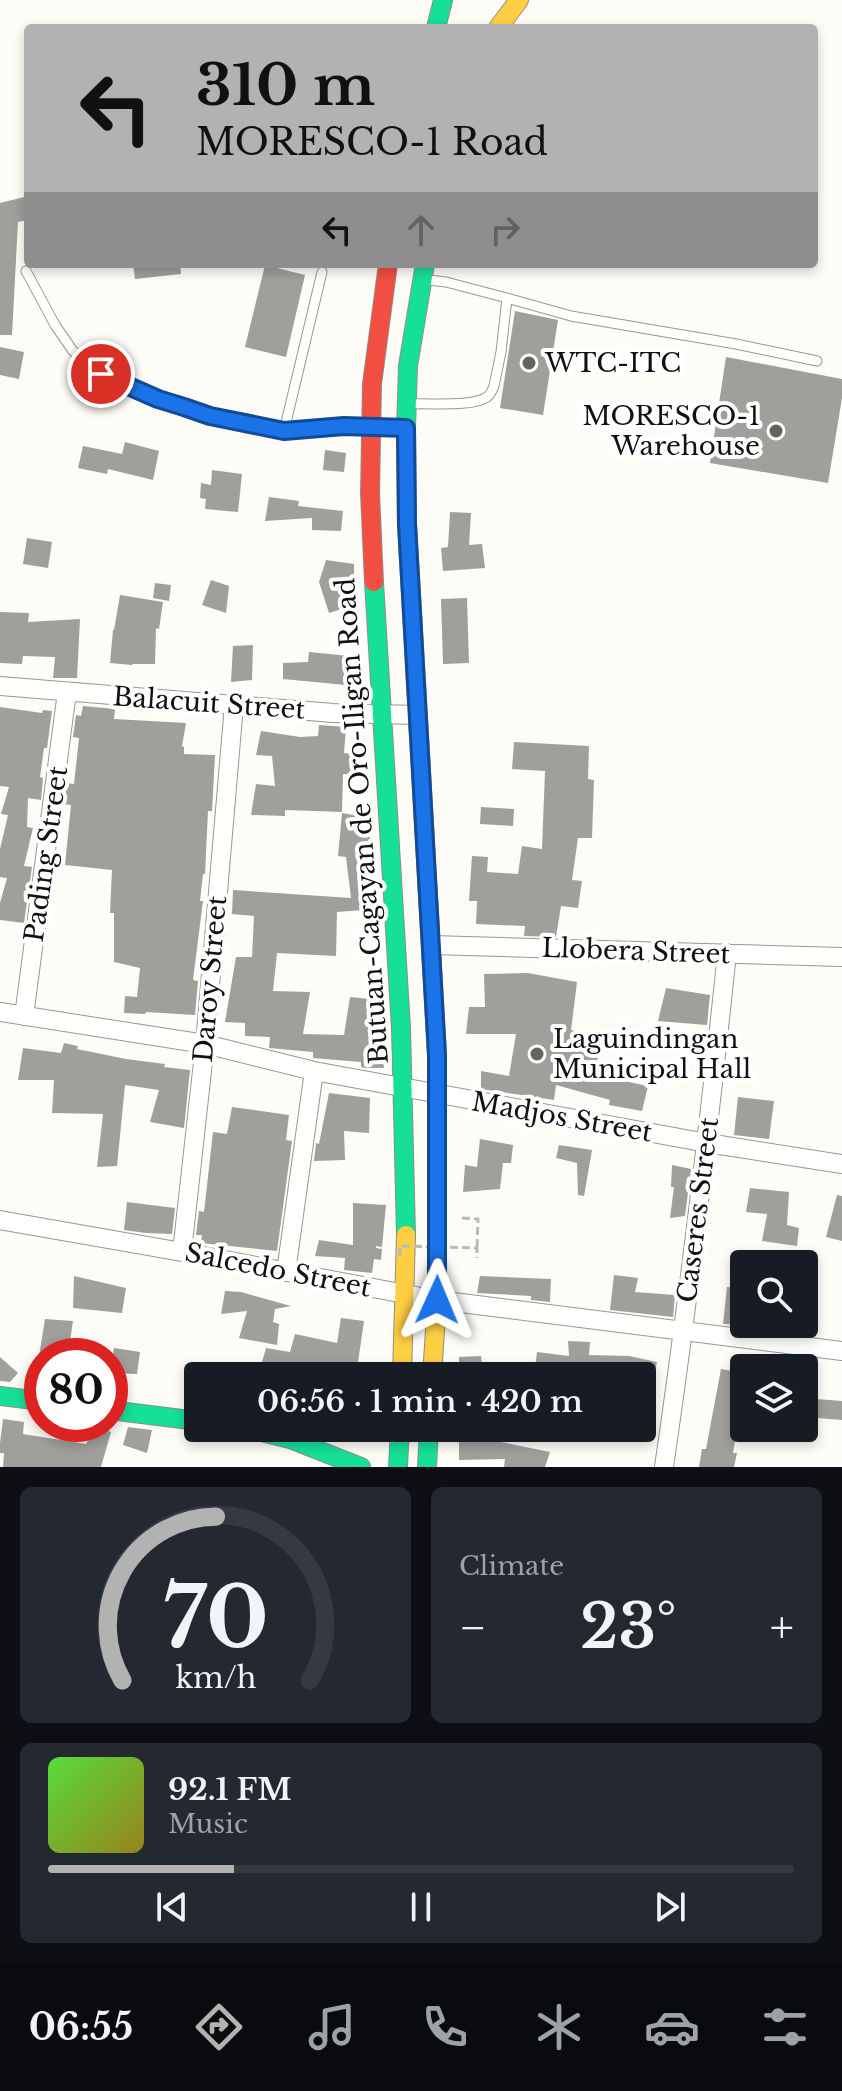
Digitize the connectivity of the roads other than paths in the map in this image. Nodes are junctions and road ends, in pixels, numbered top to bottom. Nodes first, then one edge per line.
1 (443, 0) edge
2 (519, 0) edge
3 (437, 24) edge
4 (501, 24) edge
5 (387, 268) edge
6 (26, 271) dead end
7 (423, 271) edge
8 (322, 272) dead end
9 (507, 298) junction
10 (817, 361) dead end
11 (406, 404) junction
12 (377, 428) junction
13 (284, 431) junction
14 (0, 686) edge
15 (67, 692) junction
16 (234, 705) junction
17 (382, 714) junction
18 (418, 715) junction
19 (431, 945) junction
20 (727, 953) junction
21 (842, 957) edge
22 (0, 1012) edge
23 (24, 1016) junction
24 (205, 1044) junction
25 (314, 1071) junction
26 (405, 1087) junction
27 (438, 1094) junction
28 (707, 1143) junction
29 (842, 1164) edge
30 (0, 1220) edge
31 (182, 1252) junction
32 (286, 1272) junction
33 (407, 1295) junction
34 (437, 1300) junction
35 (684, 1332) junction
36 (842, 1351) edge
37 (403, 1362) edge
38 (433, 1362) edge
39 (0, 1396) edge
40 (24, 1399) edge
41 (128, 1412) edge
42 (184, 1419) edge
43 (300, 1442) edge
44 (399, 1442) edge
45 (428, 1442) edge
46 (361, 1467) edge
47 (398, 1467) edge
48 (427, 1467) edge
49 (664, 1467) edge

1 - 3 main road
2 - 4 main road
5 - 12 main road, Butuan-Cagayan de Oro-Iligan Road
6 - 13 lane
7 - 9 lane
7 - 11 main road
8 - 13 lane
9 - 10 lane
9 - 11 lane
11 - 18 main road
12 - 13 lane
12 - 17 main road, Butuan-Cagayan de Oro-Iligan Road
14 - 15 street, Balacuit Street
15 - 16 street, Balacuit Street
15 - 23 street, Pading Street
16 - 17 street, Balacuit Street
16 - 24 street, Daroy Street
17 - 18 street, Balacuit Street
17 - 26 main road, Butuan-Cagayan de Oro-Iligan Road
18 - 19 main road
19 - 20 street, Llobera Street
19 - 27 main road
20 - 21 street, Llobera Street
20 - 28 street, Caseres Street
22 - 23 street, Madjos Street
23 - 24 street, Madjos Street
24 - 25 street, Madjos Street
24 - 31 street, Daroy Street
25 - 26 street, Madjos Street
25 - 32 street
26 - 27 street, Madjos Street
26 - 33 main road, Butuan-Cagayan de Oro-Iligan Road
27 - 28 street, Madjos Street
27 - 34 main road
28 - 29 street, Madjos Street
28 - 35 street, Caseres Street
30 - 31 street, Salcedo Street
31 - 32 street, Salcedo Street
32 - 33 street, Salcedo Street
33 - 34 street, Salcedo Street
33 - 37 main road, Butuan-Cagayan de Oro-Iligan Road
34 - 35 street, Salcedo Street
34 - 38 main road
35 - 36 street, Salcedo Street
35 - 49 street, Caseres Street
39 - 40 main road
41 - 42 main road
43 - 46 main road
44 - 47 main road
45 - 48 main road

